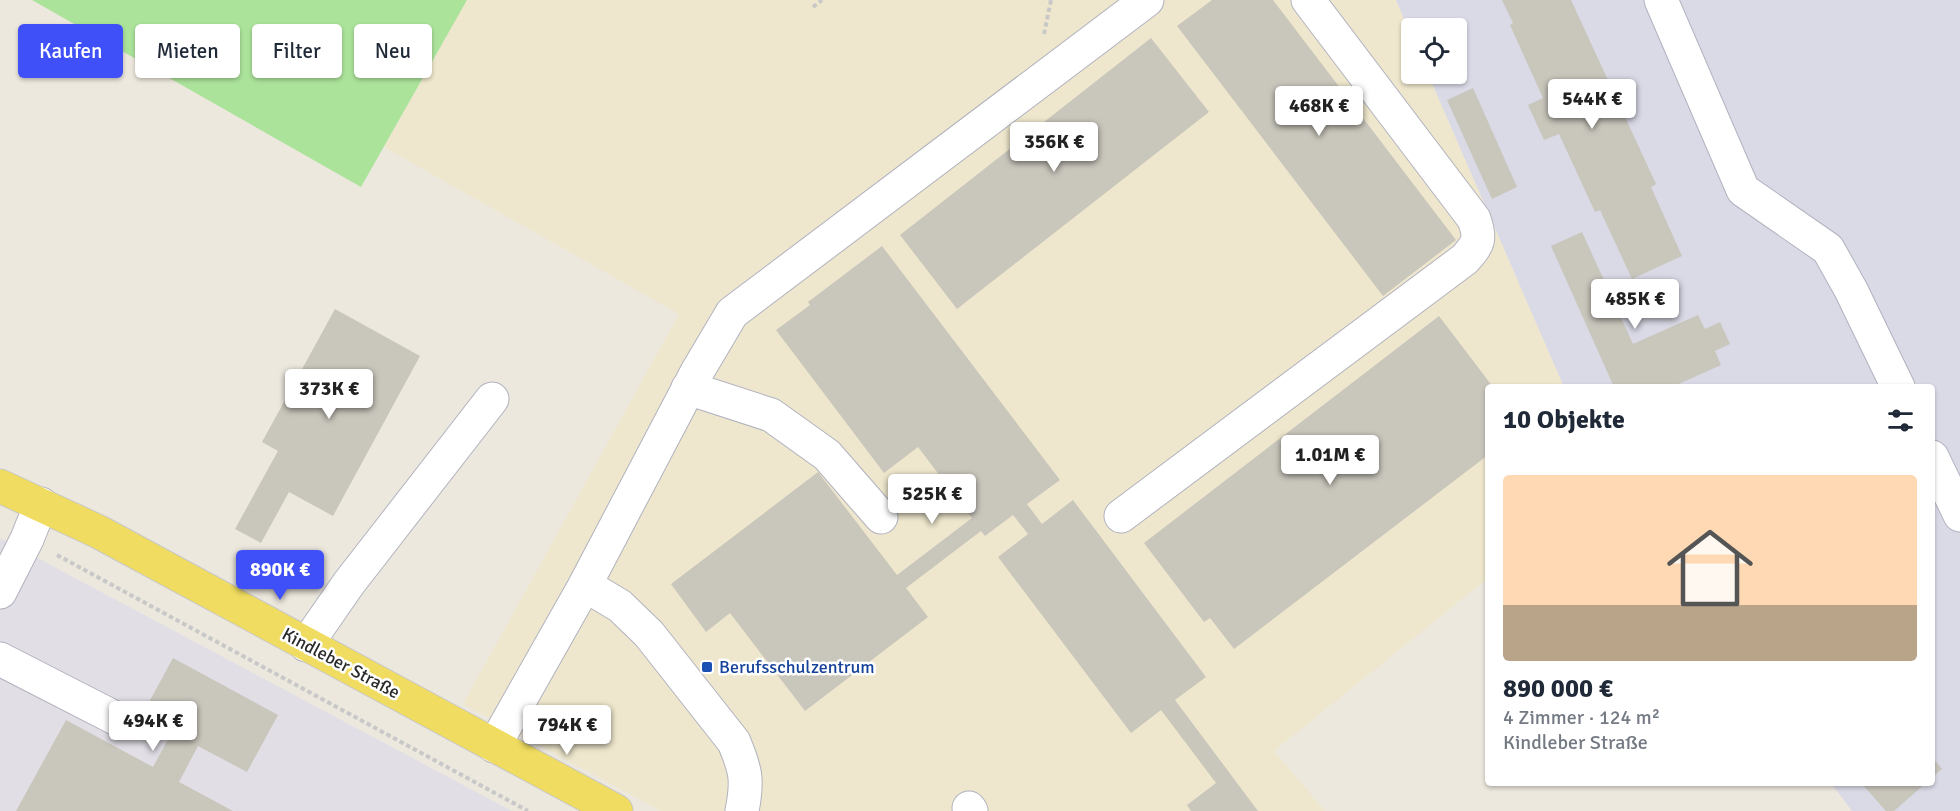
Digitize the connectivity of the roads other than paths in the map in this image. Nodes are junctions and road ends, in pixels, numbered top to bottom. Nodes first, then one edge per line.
1 (1147, 0) edge
2 (1308, 0) edge
3 (1660, 0) edge
4 (1897, 384) edge
5 (688, 388) junction
6 (492, 399) dead end
7 (1935, 463) edge
8 (0, 486) edge
9 (40, 504) junction
10 (1960, 515) edge
11 (1121, 516) dead end
12 (881, 517) dead end
13 (585, 585) junction
14 (0, 592) edge
15 (306, 645) junction
16 (0, 659) edge
17 (121, 722) dead end
18 (494, 746) junction
19 (616, 811) edge
20 (742, 811) edge

1 - 5 street
2 - 11 street
3 - 4 street
5 - 12 street
5 - 13 street
6 - 15 street
7 - 10 street
8 - 9 main road, Kindleber Straße
9 - 14 street
9 - 15 main road, Kindleber Straße
13 - 18 street
13 - 20 street
15 - 18 main road, Kindleber Straße
16 - 17 street
18 - 19 main road, Kindleber Straße

